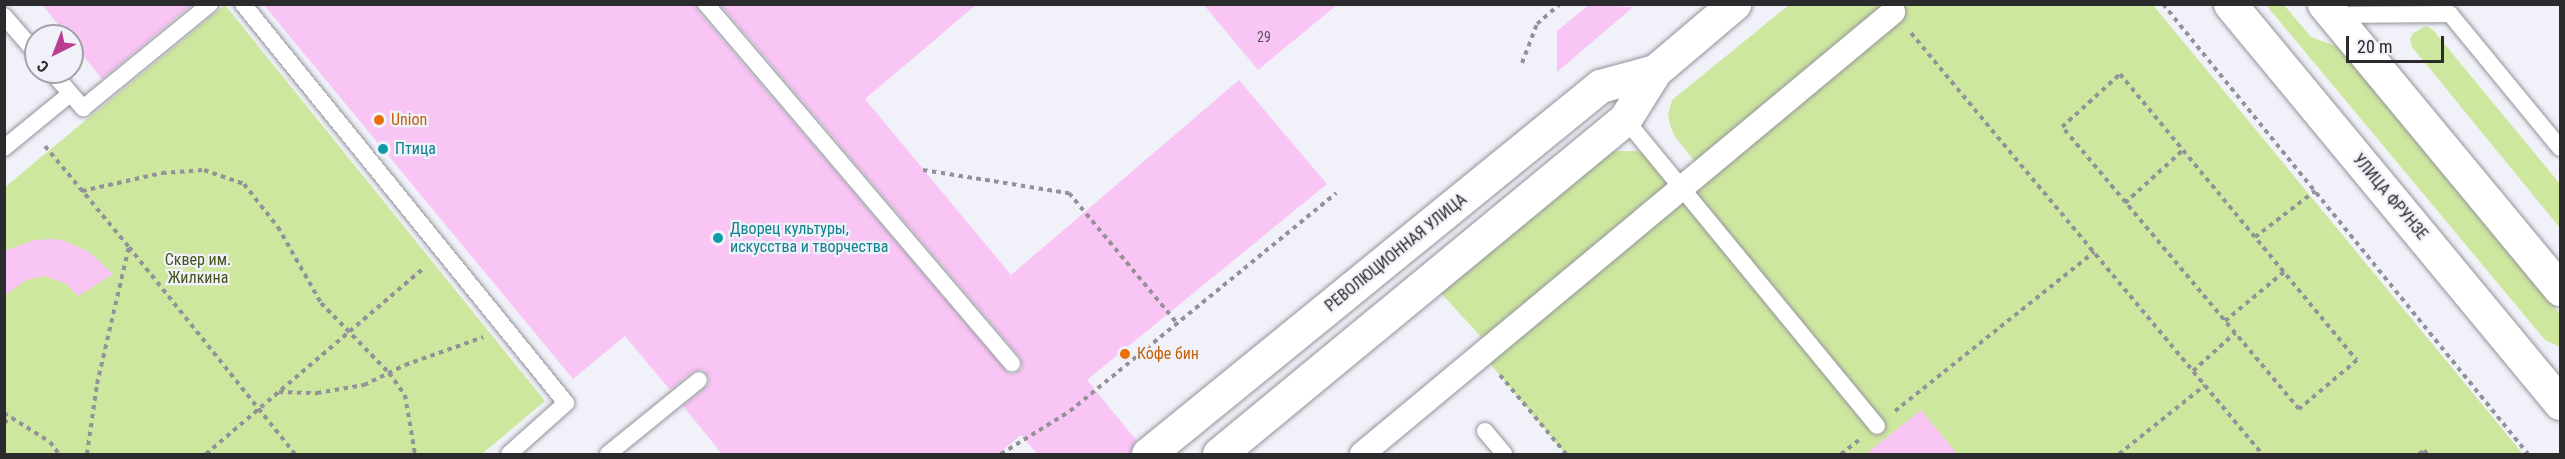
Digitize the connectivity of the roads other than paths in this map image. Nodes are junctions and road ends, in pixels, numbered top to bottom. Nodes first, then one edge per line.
1 (210, 4) edge
2 (243, 4) edge
3 (706, 4) edge
4 (1734, 4) edge
5 (2230, 4) edge
6 (2329, 10) edge
7 (1893, 12) road end
8 (4, 16) edge
9 (24, 39) edge
10 (1655, 71) junction
11 (62, 84) edge
12 (70, 94) junction
13 (1625, 119) junction
14 (4, 148) edge
15 (2560, 148) edge
16 (1682, 187) junction
17 (2560, 289) edge
18 (1012, 364) dead end
19 (699, 380) dead end
20 (2557, 392) edge
21 (1877, 426) road end
22 (1485, 431) dead end
23 (509, 454) edge
24 (608, 454) edge
25 (1148, 454) edge
26 (1219, 454) edge
27 (1362, 454) edge
28 (1504, 454) edge

1 - 12 lane
2 - 23 lane
3 - 18 lane
4 - 10 main road, РЕВОЛЮЦИОННАЯ УЛИЦА
5 - 20 main road, УЛИЦА ФРУНЗЕ
6 - 15 lane
6 - 17 main road
7 - 16 street
8 - 9 lane
10 - 13 main road, РЕВОЛЮЦИОННАЯ УЛИЦА
10 - 25 main road, РЕВОЛЮЦИОННАЯ УЛИЦА
11 - 12 lane
12 - 14 lane
13 - 16 lane
13 - 26 main road, РЕВОЛЮЦИОННАЯ УЛИЦА
16 - 21 lane
16 - 27 street
19 - 24 lane
22 - 28 lane

